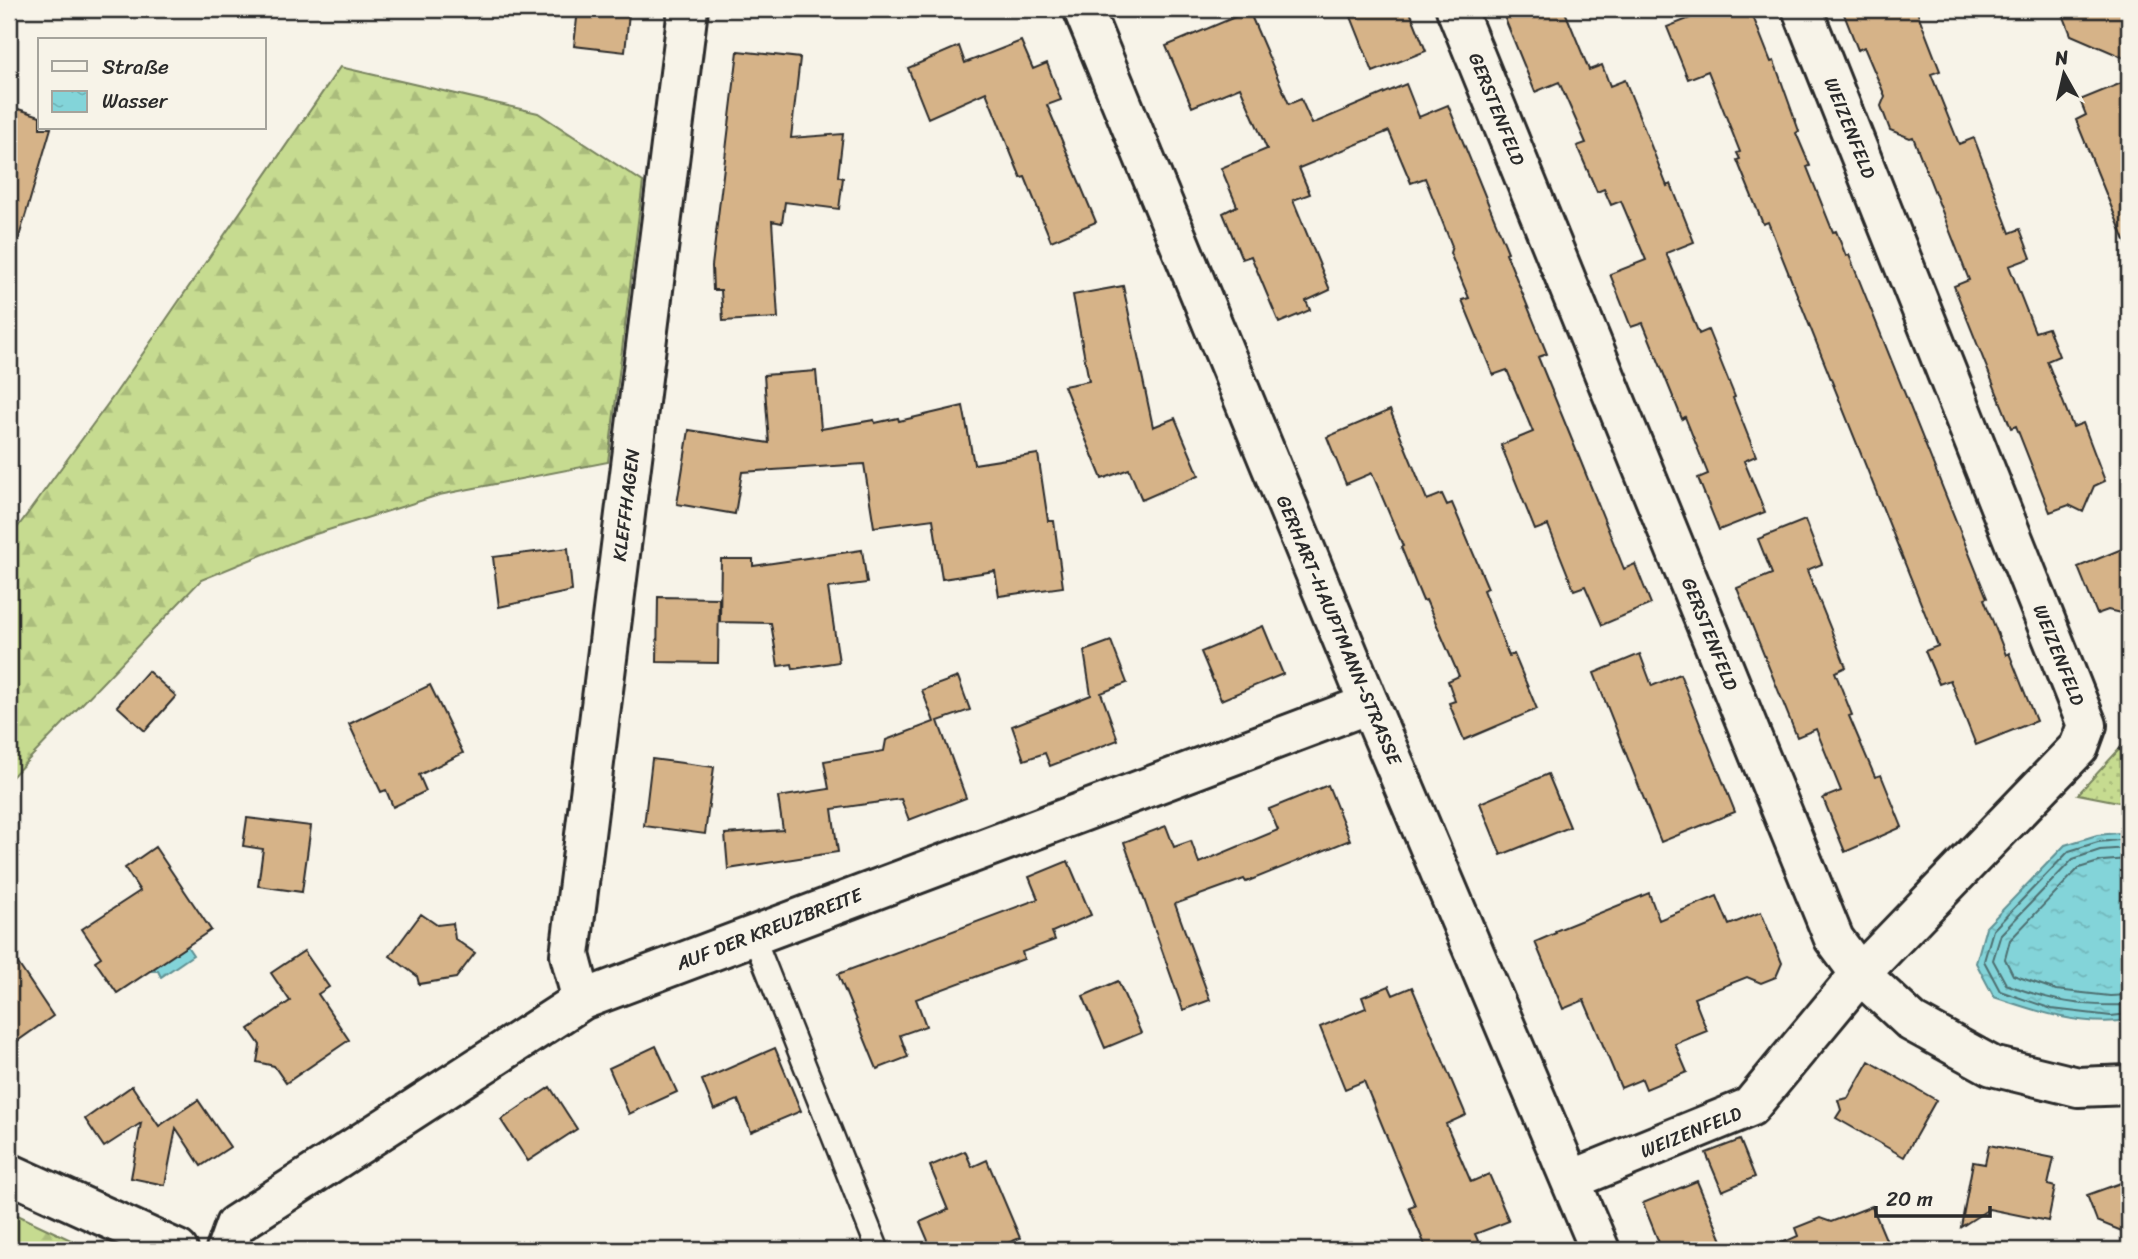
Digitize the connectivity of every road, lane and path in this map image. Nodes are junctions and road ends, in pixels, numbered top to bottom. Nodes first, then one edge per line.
1 (688, 9) edge
2 (1083, 9) edge
3 (1456, 9) edge
4 (1802, 9) edge
5 (1369, 704) junction
6 (753, 935) junction
7 (1860, 975) junction
8 (582, 1000) junction
9 (2129, 1085) edge
10 (9, 1173) edge
11 (1572, 1180) junction
12 (178, 1250) edge
13 (226, 1250) edge
14 (878, 1250) edge
15 (1600, 1250) edge

1 - 8 street, KLEFFHAGEN
2 - 5 street, GERHART-HAUPTMANN-STRASSE
3 - 7 street, GERSTENFELD
4 - 7 street, WEIZENFELD
5 - 6 street, AUF DER KREUZBREITE
5 - 11 street, GERHART-HAUPTMANN-STRASSE
6 - 8 street, AUF DER KREUZBREITE
6 - 14 lane
7 - 9 street, GERSTENFELD
7 - 11 street, WEIZENFELD
8 - 13 street, AUF DER KREUZBREITE
10 - 12 street
11 - 15 street, GERHART-HAUPTMANN-STRASSE

